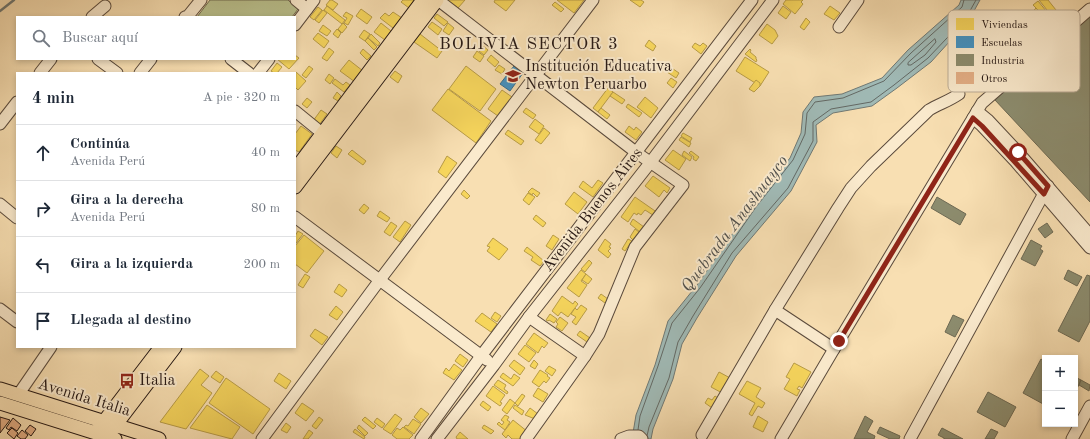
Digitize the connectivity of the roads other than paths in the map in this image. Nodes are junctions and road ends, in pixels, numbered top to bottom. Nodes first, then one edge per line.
1 (200, 0) edge
2 (296, 0) edge
3 (314, 0) edge
4 (423, 0) edge
5 (437, 0) edge
6 (593, 0) edge
7 (752, 0) edge
8 (773, 0) edge
9 (858, 0) edge
10 (105, 6) dead end
11 (1090, 9) edge
12 (307, 10) junction
13 (93, 16) edge
14 (188, 16) edge
15 (1080, 18) edge
16 (296, 24) edge
17 (839, 27) dead end
18 (50, 60) edge
19 (99, 60) edge
20 (150, 60) edge
21 (233, 60) edge
22 (268, 60) edge
23 (41, 72) edge
24 (116, 72) edge
25 (141, 72) edge
26 (248, 72) edge
27 (259, 72) edge
28 (535, 75) junction
29 (995, 92) edge
30 (959, 94) dead end
31 (16, 103) edge
32 (296, 112) edge
33 (975, 114) junction
34 (0, 124) edge
35 (322, 134) junction
36 (637, 153) junction
37 (650, 163) junction
38 (296, 169) edge
39 (296, 186) edge
40 (1046, 190) junction
41 (0, 204) edge
42 (16, 217) edge
43 (296, 218) edge
44 (1090, 235) edge
45 (1090, 248) edge
46 (378, 281) junction
47 (0, 309) edge
48 (775, 310) junction
49 (529, 318) junction
50 (16, 321) edge
51 (49, 348) edge
52 (160, 348) edge
53 (174, 348) edge
54 (834, 349) junction
55 (481, 356) junction
56 (585, 356) junction
57 (494, 365) junction
58 (0, 389) edge
59 (18, 395) junction
60 (0, 402) edge
61 (1090, 406) edge
62 (110, 424) junction
63 (702, 435) dead end
64 (103, 437) edge
65 (159, 439) edge
66 (262, 439) edge
67 (421, 439) edge
68 (437, 439) edge
69 (526, 439) edge
70 (621, 439) edge
71 (642, 439) edge
72 (781, 439) edge
73 (910, 439) edge
74 (1072, 439) edge

1 - 14 street
2 - 12 street
3 - 12 street
4 - 35 main road
5 - 28 street
5 - 39 main road
6 - 28 street
7 - 36 street, Avenida Buenos Aires
8 - 37 street, Avenida Buenos Aires
9 - 17 street
10 - 13 street
11 - 15 street
12 - 16 street
18 - 23 street
19 - 24 street
20 - 25 street
21 - 26 street
22 - 27 street
28 - 36 street
28 - 46 street
29 - 33 street
30 - 48 street
31 - 34 street
32 - 35 street
33 - 40 street
33 - 54 street
35 - 38 main road
36 - 37 street
36 - 55 street, Avenida Buenos Aires
37 - 49 street, Avenida Buenos Aires
37 - 56 street
40 - 44 street
40 - 45 street
40 - 73 street
41 - 42 street
43 - 46 street
46 - 55 street
46 - 66 street
47 - 50 street
48 - 54 street
48 - 63 street
49 - 56 street
49 - 57 street, Avenida Buenos Aires
51 - 59 street
52 - 62 main road
53 - 62 main road
54 - 72 street
55 - 57 street
55 - 67 street, Avenida Buenos Aires
56 - 69 street
57 - 68 street, Avenida Buenos Aires
58 - 59 main road, Avenida Italia
59 - 62 main road, Avenida Italia
60 - 64 main road, Avenida Italia
61 - 74 street
62 - 64 main road
62 - 65 main road, Avenida Italia
70 - 71 street

